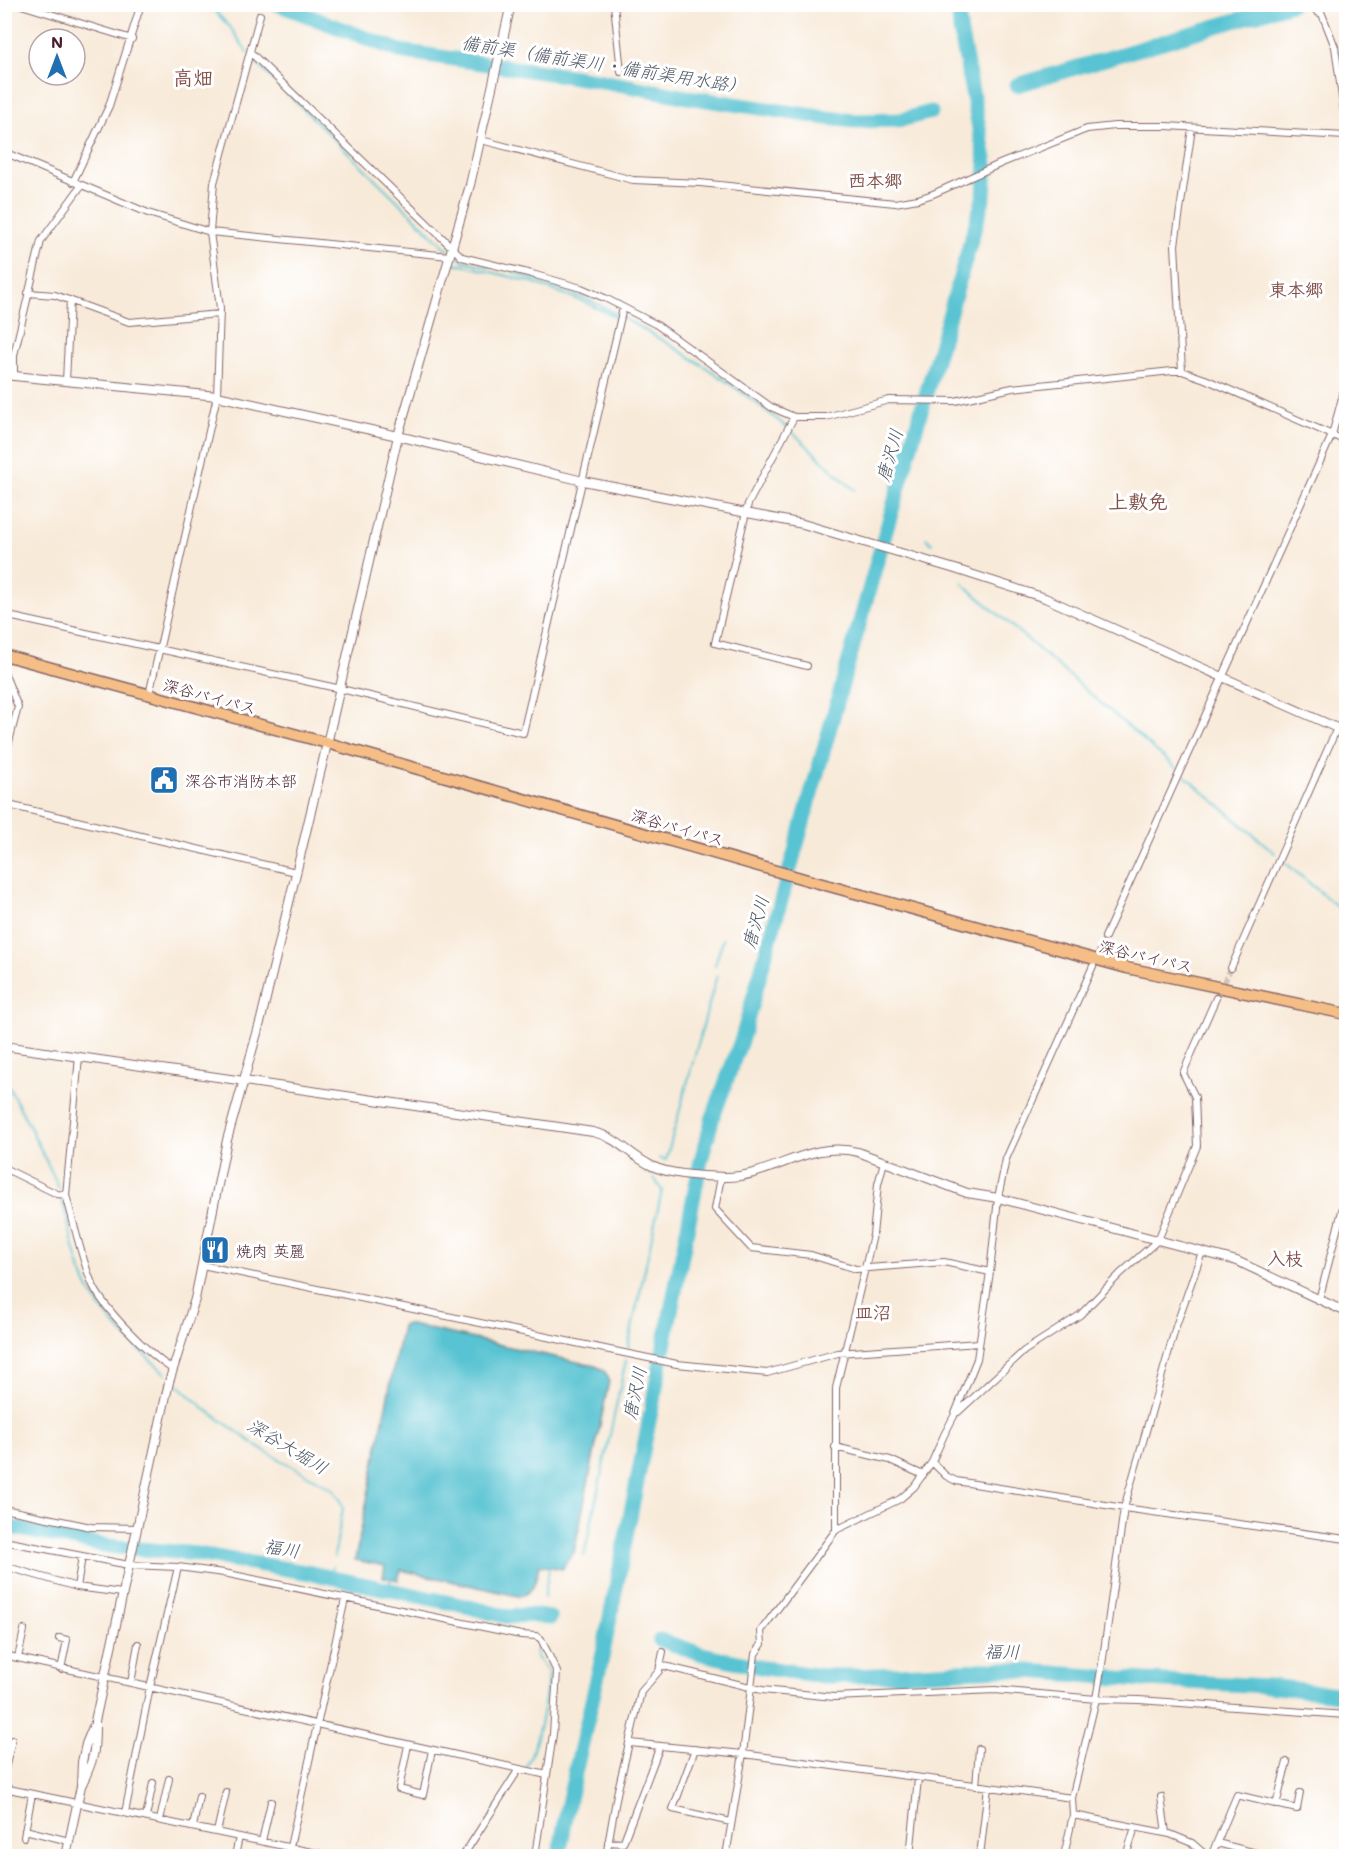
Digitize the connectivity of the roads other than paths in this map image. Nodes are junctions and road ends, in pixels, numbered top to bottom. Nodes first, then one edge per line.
1 (18, 4) edge
2 (141, 4) edge
3 (511, 4) edge
4 (614, 4) edge
5 (1312, 4) edge
6 (260, 15) dead end
7 (132, 39) junction
8 (250, 52) junction
9 (621, 72) dead end
10 (1347, 126) edge
11 (1191, 128) junction
12 (1347, 136) edge
13 (481, 140) junction
14 (4, 152) edge
15 (73, 182) junction
16 (81, 186) junction
17 (210, 232) junction
18 (450, 252) junction
19 (28, 293) junction
20 (70, 300) junction
21 (623, 308) junction
22 (220, 314) junction
23 (1182, 371) junction
24 (4, 375) edge
25 (14, 376) junction
26 (66, 381) junction
27 (1347, 383) edge
28 (217, 396) junction
29 (794, 417) junction
30 (1332, 435) junction
31 (398, 436) junction
32 (1347, 441) edge
33 (583, 481) junction
34 (746, 512) junction
35 (4, 615) edge
36 (160, 650) junction
37 (4, 655) edge
38 (807, 666) dead end
39 (4, 672) edge
40 (1224, 676) junction
41 (341, 689) junction
42 (149, 695) junction
43 (1337, 728) junction
44 (1347, 732) edge
45 (327, 743) junction
46 (4, 761) edge
47 (4, 804) edge
48 (296, 873) junction
49 (1105, 937) tunnel mouth
50 (1093, 966) tunnel mouth
51 (1231, 968) tunnel mouth
52 (1216, 999) tunnel mouth
53 (1347, 1014) edge
54 (4, 1046) edge
55 (79, 1057) junction
56 (242, 1082) junction
57 (885, 1162) junction
58 (4, 1168) edge
59 (719, 1176) junction
60 (66, 1195) junction
61 (998, 1198) junction
62 (1347, 1206) edge
63 (1158, 1240) junction
64 (1202, 1252) junction
65 (202, 1265) junction
66 (864, 1270) junction
67 (990, 1272) junction
68 (1319, 1300) junction
69 (1347, 1312) edge
70 (979, 1343) junction
71 (843, 1353) junction
72 (172, 1369) junction
73 (954, 1416) junction
74 (835, 1447) junction
75 (932, 1462) junction
76 (923, 1475) junction
77 (1124, 1508) junction
78 (4, 1509) edge
79 (836, 1530) junction
80 (136, 1531) junction
81 (1347, 1539) edge
82 (4, 1541) edge
83 (82, 1557) junction
84 (129, 1563) junction
85 (4, 1566) edge
86 (178, 1567) junction
87 (77, 1587) junction
88 (122, 1593) junction
89 (345, 1599) junction
90 (24, 1630) dead end
91 (59, 1638) dead end
92 (138, 1644) dead end
93 (663, 1652) dead end
94 (4, 1655) edge
95 (18, 1658) junction
96 (660, 1665) junction
97 (61, 1669) junction
98 (104, 1678) junction
99 (131, 1683) junction
100 (752, 1685) junction
101 (150, 1688) junction
102 (1096, 1696) junction
103 (1347, 1715) edge
104 (318, 1723) junction
105 (12, 1740) dead end
106 (630, 1743) junction
107 (408, 1745) junction
108 (660, 1746) junction
109 (695, 1749) junction
110 (979, 1749) dead end
111 (432, 1750) junction
112 (742, 1755) junction
113 (1287, 1762) dead end
114 (519, 1769) junction
115 (4, 1773) edge
116 (547, 1775) junction
117 (169, 1779) dead end
118 (918, 1779) junction
119 (153, 1783) dead end
120 (976, 1786) junction
121 (988, 1787) junction
122 (6, 1789) edge
123 (226, 1792) dead end
124 (1300, 1793) dead end
125 (32, 1794) junction
126 (199, 1796) dead end
127 (1161, 1797) dead end
128 (1072, 1798) junction
129 (271, 1802) dead end
130 (78, 1803) junction
131 (1276, 1805) junction
132 (4, 1813) edge
133 (125, 1813) junction
134 (1073, 1815) junction
135 (146, 1817) junction
136 (160, 1820) junction
137 (731, 1822) junction
138 (193, 1827) junction
139 (1135, 1827) junction
140 (217, 1832) junction
141 (1166, 1833) junction
142 (239, 1837) junction
143 (69, 1841) junction
144 (262, 1841) junction
145 (608, 1842) junction
146 (1217, 1843) junction
147 (290, 1847) junction
148 (66, 1857) edge
149 (235, 1857) edge
150 (288, 1857) edge
151 (331, 1857) edge
152 (463, 1857) edge
153 (535, 1857) edge
154 (606, 1857) edge
155 (726, 1857) edge
156 (909, 1857) edge
157 (980, 1857) edge
158 (1064, 1857) edge
159 (1125, 1857) edge
160 (1209, 1857) edge
161 (1268, 1857) edge

1 - 7 street
2 - 7 street
3 - 13 street
4 - 9 street
5 - 10 street
6 - 8 street
7 - 15 street
8 - 17 street
8 - 18 street
11 - 12 street
11 - 13 street
11 - 23 street
13 - 18 street
14 - 15 street
15 - 16 street
16 - 17 street
16 - 19 street
17 - 18 street
17 - 22 street
18 - 21 street
18 - 31 street
19 - 20 street
19 - 25 street
20 - 22 street
20 - 26 street
21 - 29 street
21 - 33 street
22 - 28 street
23 - 29 street
23 - 30 street
24 - 25 street
25 - 26 street
26 - 28 street
27 - 30 street
28 - 31 street
28 - 36 street
29 - 34 street
30 - 32 street
30 - 40 street
31 - 33 street
31 - 41 street
33 - 34 street
33 - 41 street
34 - 38 street
34 - 40 street
35 - 36 street
36 - 41 street
36 - 42 street
37 - 42 highway, 深谷バイパス
39 - 46 street
40 - 43 street
40 - 49 street
41 - 45 street
42 - 45 highway, 深谷バイパス
43 - 44 street
43 - 51 street
45 - 48 street
45 - 53 highway, 深谷バイパス
47 - 48 street
48 - 56 street
50 - 61 street
52 - 63 street
54 - 55 street
55 - 56 street
55 - 60 street
56 - 59 street
56 - 65 street
57 - 59 street
57 - 61 street
57 - 66 street
58 - 60 street
59 - 66 street
60 - 72 street
61 - 63 street
61 - 67 street
62 - 68 street
63 - 64 street
63 - 73 street
64 - 68 street
64 - 77 street
65 - 71 street
65 - 72 street
66 - 67 street
66 - 71 street
67 - 70 street
68 - 69 street
70 - 71 street
70 - 73 street
71 - 74 street
72 - 80 street
73 - 75 street
74 - 76 street
74 - 79 street
75 - 76 street
75 - 77 street
76 - 79 street
77 - 81 street
77 - 102 street
78 - 80 street
79 - 100 street
80 - 84 street
82 - 83 street
83 - 84 street
83 - 87 street
84 - 86 street
84 - 88 street
85 - 87 street
86 - 89 street
86 - 101 street
87 - 88 street
88 - 98 street
89 - 104 street
89 - 116 street
90 - 95 street
91 - 97 street
92 - 99 street
93 - 96 street
94 - 95 street
95 - 97 street
96 - 100 street
96 - 106 street
97 - 98 street
98 - 99 street
98 - 130 street
99 - 101 street
100 - 102 street
100 - 112 street
101 - 104 street
101 - 133 street
102 - 103 street
102 - 128 street
104 - 107 street
104 - 147 street
105 - 115 street
106 - 108 street
106 - 145 street
107 - 111 street
107 - 111 street
108 - 109 street
108 - 145 street
109 - 112 street
109 - 137 street
110 - 120 street
111 - 114 street
112 - 118 street
112 - 137 street
113 - 131 street
114 - 116 street
114 - 152 street
116 - 153 street
117 - 136 street
118 - 120 street
118 - 156 street
119 - 135 street
120 - 121 street
121 - 128 street
121 - 157 street
122 - 125 street
122 - 132 street
123 - 140 street
124 - 131 street
125 - 130 street
125 - 143 street
126 - 138 street
127 - 141 street
128 - 134 street
129 - 144 street
130 - 133 street
130 - 143 street
131 - 146 street
133 - 135 street
134 - 139 street
134 - 158 street
135 - 136 street
136 - 138 street
137 - 155 street
138 - 140 street
139 - 141 street
139 - 159 street
140 - 142 street
141 - 160 street
142 - 144 street
142 - 149 street
143 - 148 street
144 - 147 street
145 - 154 street
146 - 160 street
146 - 161 street
147 - 150 street
147 - 151 street

